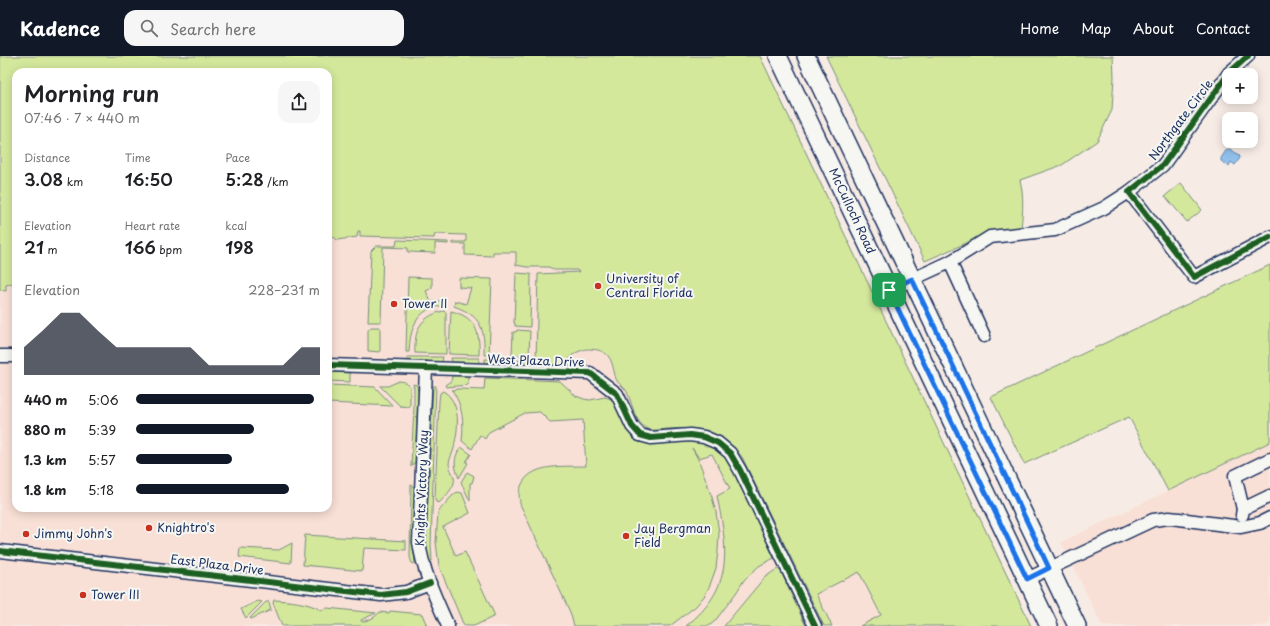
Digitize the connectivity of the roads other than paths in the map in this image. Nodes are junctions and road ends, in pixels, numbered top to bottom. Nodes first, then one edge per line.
1 (778, 56) edge
2 (806, 56) edge
3 (1248, 56) edge
4 (1128, 192) junction
5 (1270, 237) edge
6 (950, 262) junction
7 (912, 279) junction
8 (889, 290) junction
9 (984, 336) dead end
10 (0, 356) edge
11 (12, 356) edge
12 (332, 366) edge
13 (426, 368) junction
14 (1270, 459) edge
15 (1270, 496) edge
16 (1243, 509) junction
17 (1270, 518) edge
18 (1241, 527) junction
19 (0, 551) edge
20 (1049, 568) junction
21 (1027, 579) junction
22 (430, 583) junction
23 (448, 626) edge
24 (815, 626) edge
25 (1049, 626) edge
26 (1077, 626) edge

1 - 8 main road, McCulloch Road
2 - 7 main road, McCulloch Road
3 - 4 street, Northgate Circle
4 - 5 street
4 - 6 street, Northgate Circle
6 - 7 street, Northgate Circle
6 - 9 street
7 - 8 street, Northgate Circle
7 - 20 main road, McCulloch Road
8 - 21 main road, McCulloch Road
10 - 11 street
12 - 13 street, West Plaza Drive
13 - 22 street, Knights Victory Way
13 - 24 street, West Plaza Drive
14 - 16 street
15 - 16 street
16 - 18 street
17 - 18 street
18 - 20 street
19 - 22 street, East Plaza Drive
20 - 21 street
20 - 26 main road, McCulloch Road
21 - 25 main road, McCulloch Road
22 - 23 street, Knights Victory Way

